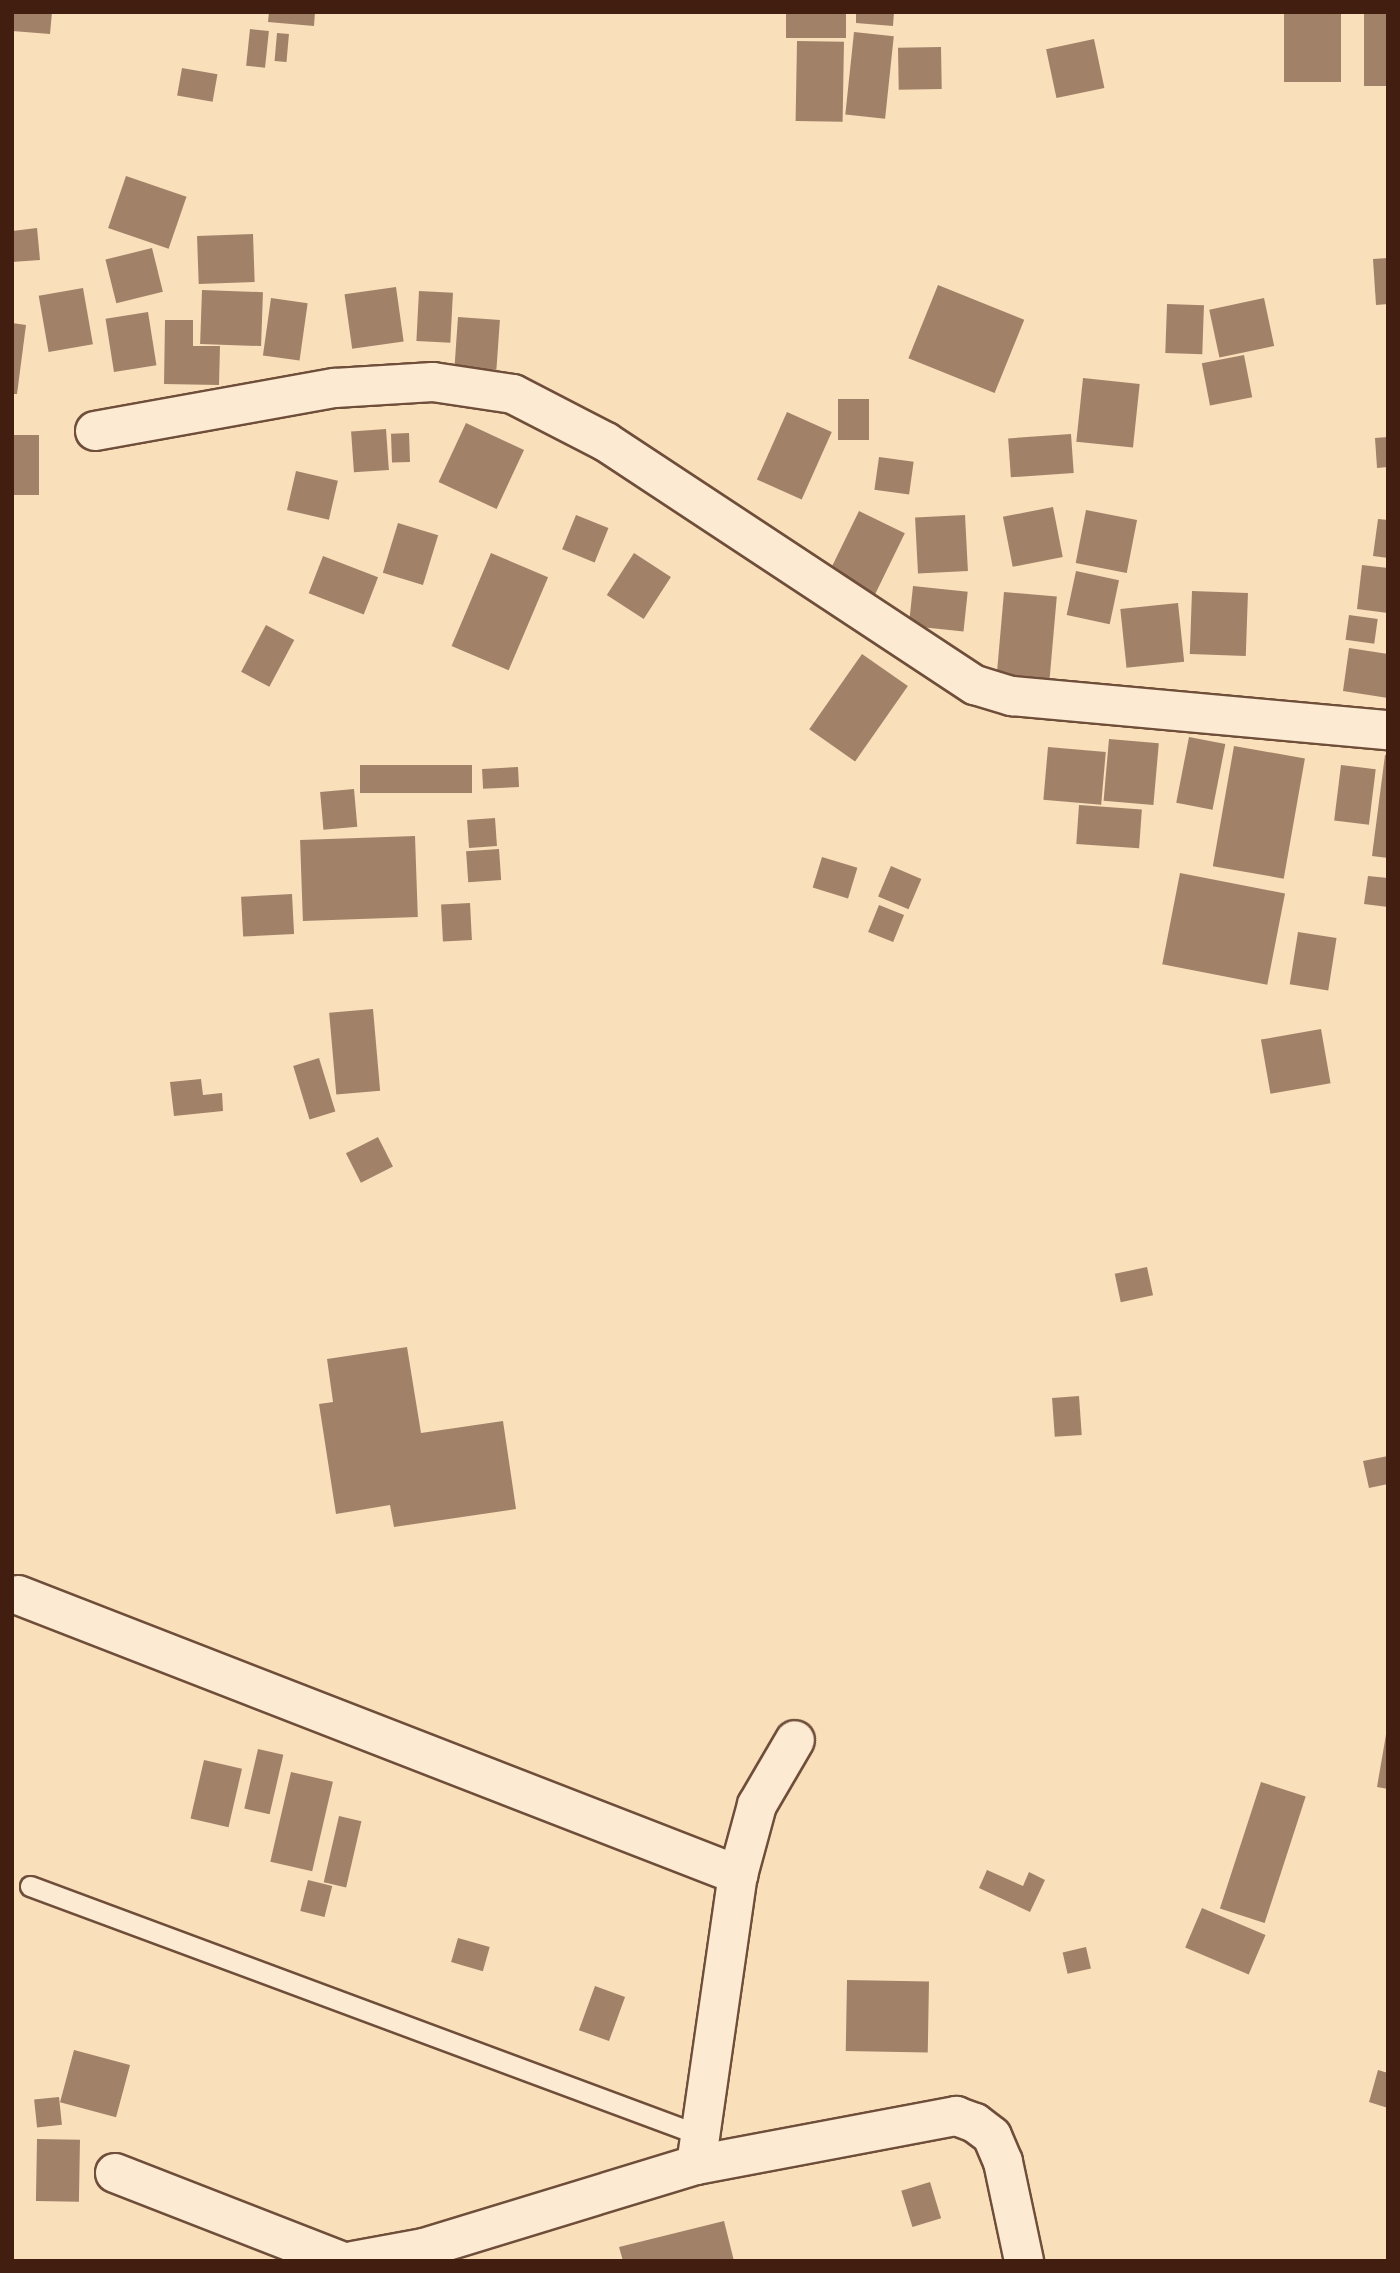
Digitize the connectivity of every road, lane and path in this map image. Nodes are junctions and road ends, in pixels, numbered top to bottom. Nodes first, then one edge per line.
1 (95, 431) dead end
2 (1388, 730) edge
3 (18, 1595) dead end
4 (795, 1740) dead end
5 (738, 1875) junction
6 (30, 1886) dead end
7 (698, 2150) junction
8 (116, 2173) dead end
9 (341, 2261) edge
10 (353, 2261) edge
11 (1024, 2261) edge

1 - 2 street
3 - 5 street
4 - 5 street
5 - 7 street
6 - 7 lane
7 - 10 street
7 - 11 street
8 - 9 street

